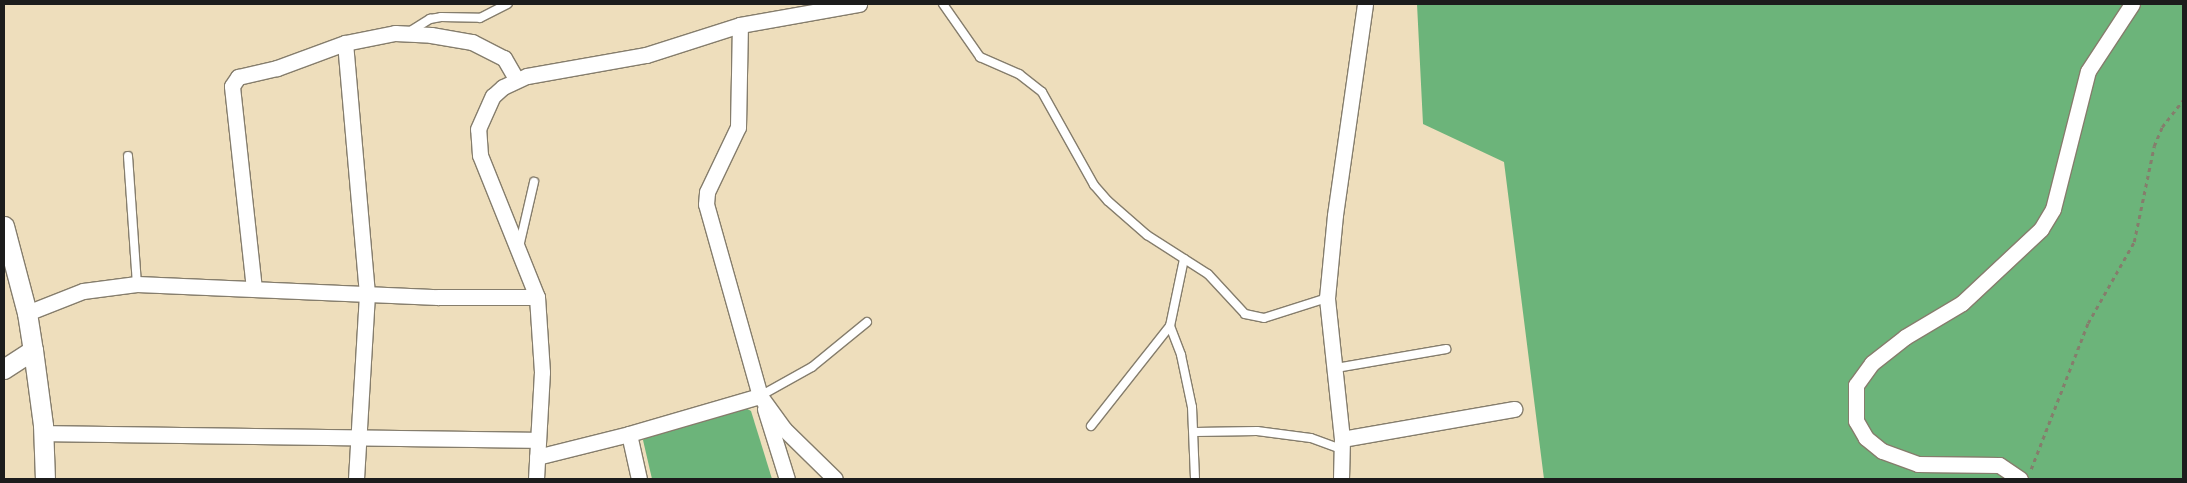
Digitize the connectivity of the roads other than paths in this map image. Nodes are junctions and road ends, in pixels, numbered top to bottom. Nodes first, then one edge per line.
1 (508, 4) edge
2 (859, 4) edge
3 (943, 4) edge
4 (1365, 4) edge
5 (2132, 4) edge
6 (740, 25) junction
7 (407, 34) junction
8 (345, 43) junction
9 (516, 80) junction
10 (128, 156) dead end
11 (534, 182) dead end
12 (4, 231) edge
13 (518, 248) junction
14 (1184, 259) junction
15 (137, 284) junction
16 (254, 289) junction
17 (367, 294) junction
18 (537, 296) junction
19 (1327, 298) junction
20 (27, 313) junction
21 (867, 322) dead end
22 (1170, 326) junction
23 (1446, 349) dead end
24 (33, 350) junction
25 (1336, 368) junction
26 (4, 369) edge
27 (760, 396) junction
28 (1514, 409) dead end
29 (1091, 426) dead end
30 (1195, 432) junction
31 (43, 433) junction
32 (629, 434) junction
33 (358, 437) junction
34 (538, 440) junction
35 (1342, 444) junction
36 (537, 457) junction
37 (2025, 475) edge
38 (44, 479) edge
39 (356, 479) edge
40 (536, 479) edge
41 (639, 479) edge
42 (787, 479) edge
43 (835, 479) edge
44 (1195, 479) edge
45 (1341, 479) edge

1 - 7 lane
2 - 6 street
3 - 14 lane
4 - 19 street
5 - 37 street
6 - 9 street
6 - 27 street
7 - 8 street
7 - 9 street
8 - 16 street
8 - 17 street
9 - 13 street
10 - 15 lane
11 - 13 lane
12 - 20 street
13 - 18 street
14 - 19 lane
14 - 22 lane
15 - 16 street
15 - 20 street
16 - 17 street
17 - 18 street
17 - 33 street
18 - 34 street
19 - 25 street
20 - 24 street
21 - 27 lane
22 - 29 lane
22 - 30 lane
23 - 25 lane
24 - 26 street
24 - 31 street
25 - 35 street
27 - 32 street
27 - 42 street
27 - 43 street
28 - 35 street
30 - 35 lane
30 - 44 lane
31 - 33 street
31 - 38 street
32 - 36 street
32 - 41 street
33 - 34 street
33 - 39 street
34 - 36 street
35 - 45 street
36 - 40 street

